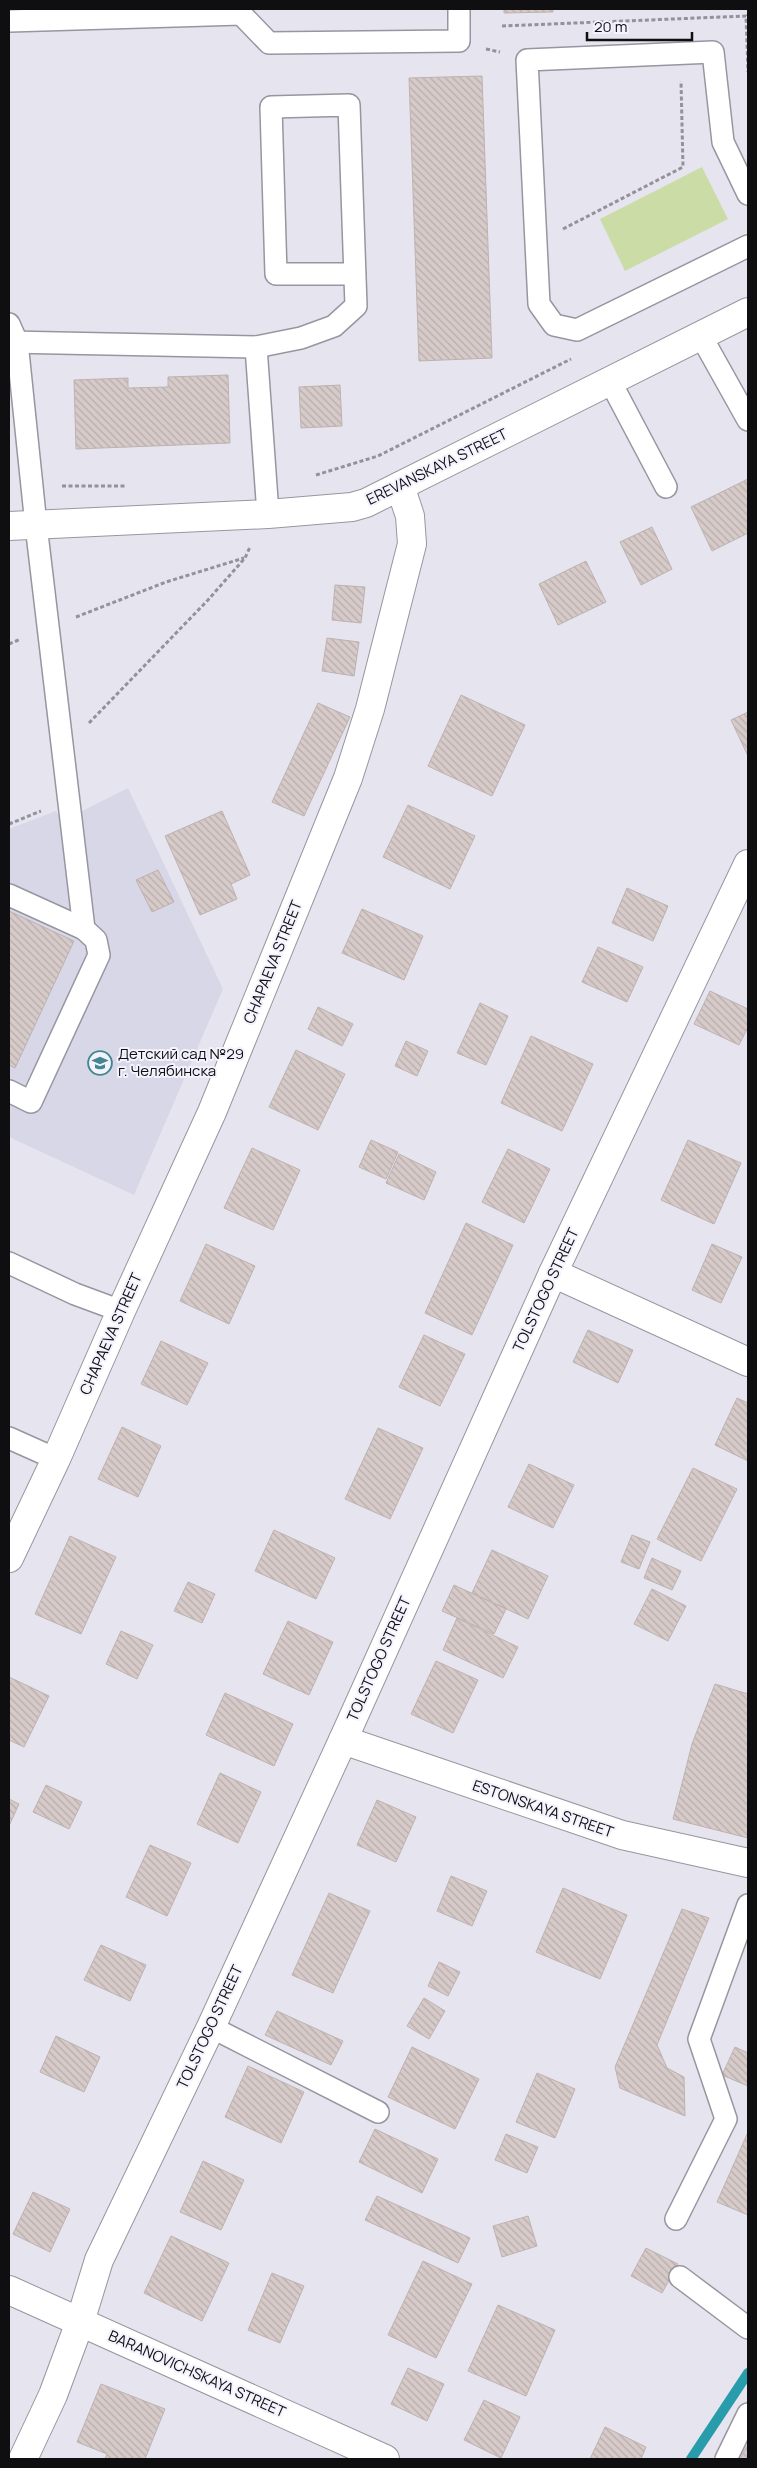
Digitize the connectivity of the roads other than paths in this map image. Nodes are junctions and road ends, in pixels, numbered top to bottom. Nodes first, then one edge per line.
1 (459, 9) edge
2 (242, 11) edge
3 (9, 21) edge
4 (748, 194) edge
5 (748, 246) edge
6 (355, 274) junction
7 (748, 312) edge
8 (11, 336) edge
9 (701, 336) junction
10 (256, 346) junction
11 (610, 381) junction
12 (747, 416) edge
13 (400, 486) junction
14 (666, 487) dead end
15 (268, 514) junction
16 (36, 525) junction
17 (9, 526) edge
18 (748, 864) edge
19 (9, 895) edge
20 (84, 929) junction
21 (9, 1091) edge
22 (9, 1263) edge
23 (553, 1273) junction
24 (120, 1311) junction
25 (748, 1362) edge
26 (9, 1438) edge
27 (56, 1459) junction
28 (9, 1558) edge
29 (343, 1740) junction
30 (748, 1863) edge
31 (748, 1905) edge
32 (211, 2027) junction
33 (378, 2112) dead end
34 (676, 2219) dead end
35 (680, 2278) dead end
36 (9, 2290) edge
37 (80, 2322) junction
38 (748, 2328) edge
39 (748, 2414) edge
40 (23, 2459) edge
41 (385, 2459) edge
42 (726, 2459) edge

1 - 2 lane
2 - 3 lane
4 - 5 lane
6 - 6 lane
6 - 10 lane
7 - 9 street, EREVANSKAYA STREET
8 - 10 lane
8 - 16 lane
9 - 11 street, EREVANSKAYA STREET
9 - 12 lane
10 - 15 lane
11 - 13 street, EREVANSKAYA STREET
11 - 14 lane
13 - 15 street, EREVANSKAYA STREET
13 - 24 street, CHAPAEVA STREET
15 - 16 street, EREVANSKAYA STREET
16 - 17 street, EREVANSKAYA STREET
16 - 20 lane
18 - 23 street, TOLSTOGO STREET
19 - 20 lane
20 - 21 lane
22 - 24 lane
23 - 25 street
23 - 29 street, TOLSTOGO STREET
24 - 27 street, CHAPAEVA STREET
26 - 27 lane
27 - 28 street, CHAPAEVA STREET
29 - 30 street, ESTONSKAYA STREET
29 - 32 street, TOLSTOGO STREET
31 - 34 lane
32 - 33 lane
32 - 37 street, TOLSTOGO STREET
35 - 38 lane
36 - 37 street, BARANOVICHSKAYA STREET
37 - 40 street, TOLSTOGO STREET
37 - 41 street, BARANOVICHSKAYA STREET
39 - 42 lane

